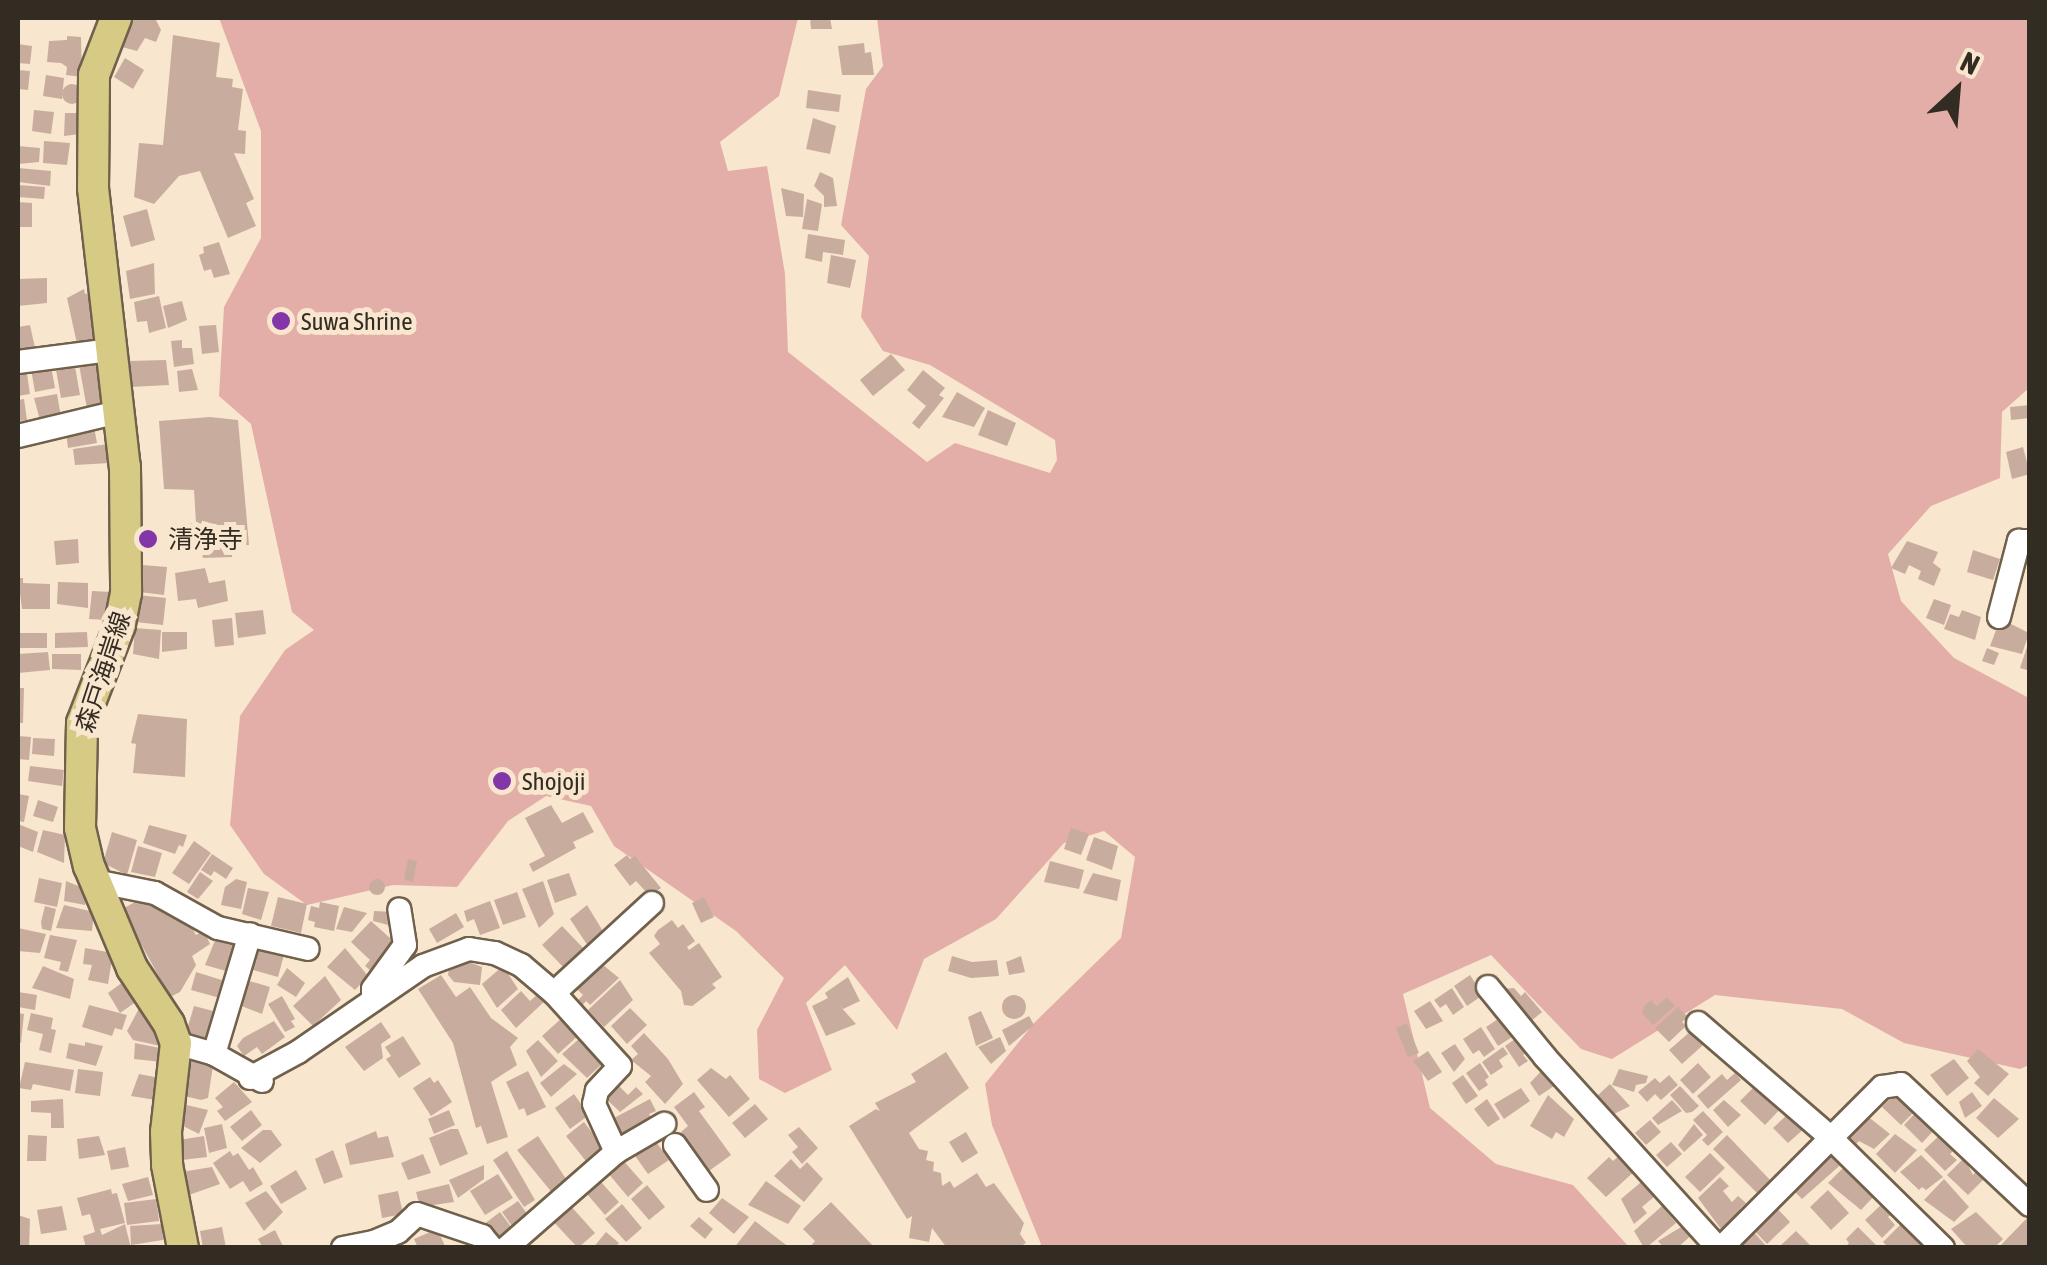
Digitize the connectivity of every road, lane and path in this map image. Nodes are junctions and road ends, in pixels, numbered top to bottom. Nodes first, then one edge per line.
1 (116, 18) edge
2 (111, 350) junction
3 (18, 362) edge
4 (118, 412) junction
5 (18, 436) edge
6 (2030, 541) edge
7 (1999, 617) dead end
8 (95, 881) junction
9 (652, 903) dead end
10 (399, 909) dead end
11 (250, 934) junction
12 (308, 949) dead end
13 (1488, 987) dead end
14 (554, 993) junction
15 (373, 1000) junction
16 (1698, 1023) dead end
17 (176, 1043) junction
18 (214, 1054) junction
19 (1831, 1138) junction
20 (616, 1152) junction
21 (708, 1190) dead end
22 (2030, 1206) edge
23 (183, 1248) edge
24 (343, 1248) edge
25 (492, 1248) edge
26 (506, 1248) edge
27 (1719, 1248) edge
28 (1943, 1248) edge

1 - 2 main road, 森戸海岸線
2 - 3 street
2 - 4 main road, 森戸海岸線
4 - 5 street
4 - 8 main road, 森戸海岸線
6 - 7 street
8 - 11 street
8 - 17 main road, 森戸海岸線
9 - 14 street
10 - 15 street
11 - 12 street
11 - 18 street
13 - 27 street
14 - 15 street
14 - 20 street
15 - 18 street
16 - 19 street
17 - 18 street
17 - 23 main road
19 - 22 street
19 - 27 street
19 - 28 street
20 - 21 street
20 - 26 street
24 - 25 street

